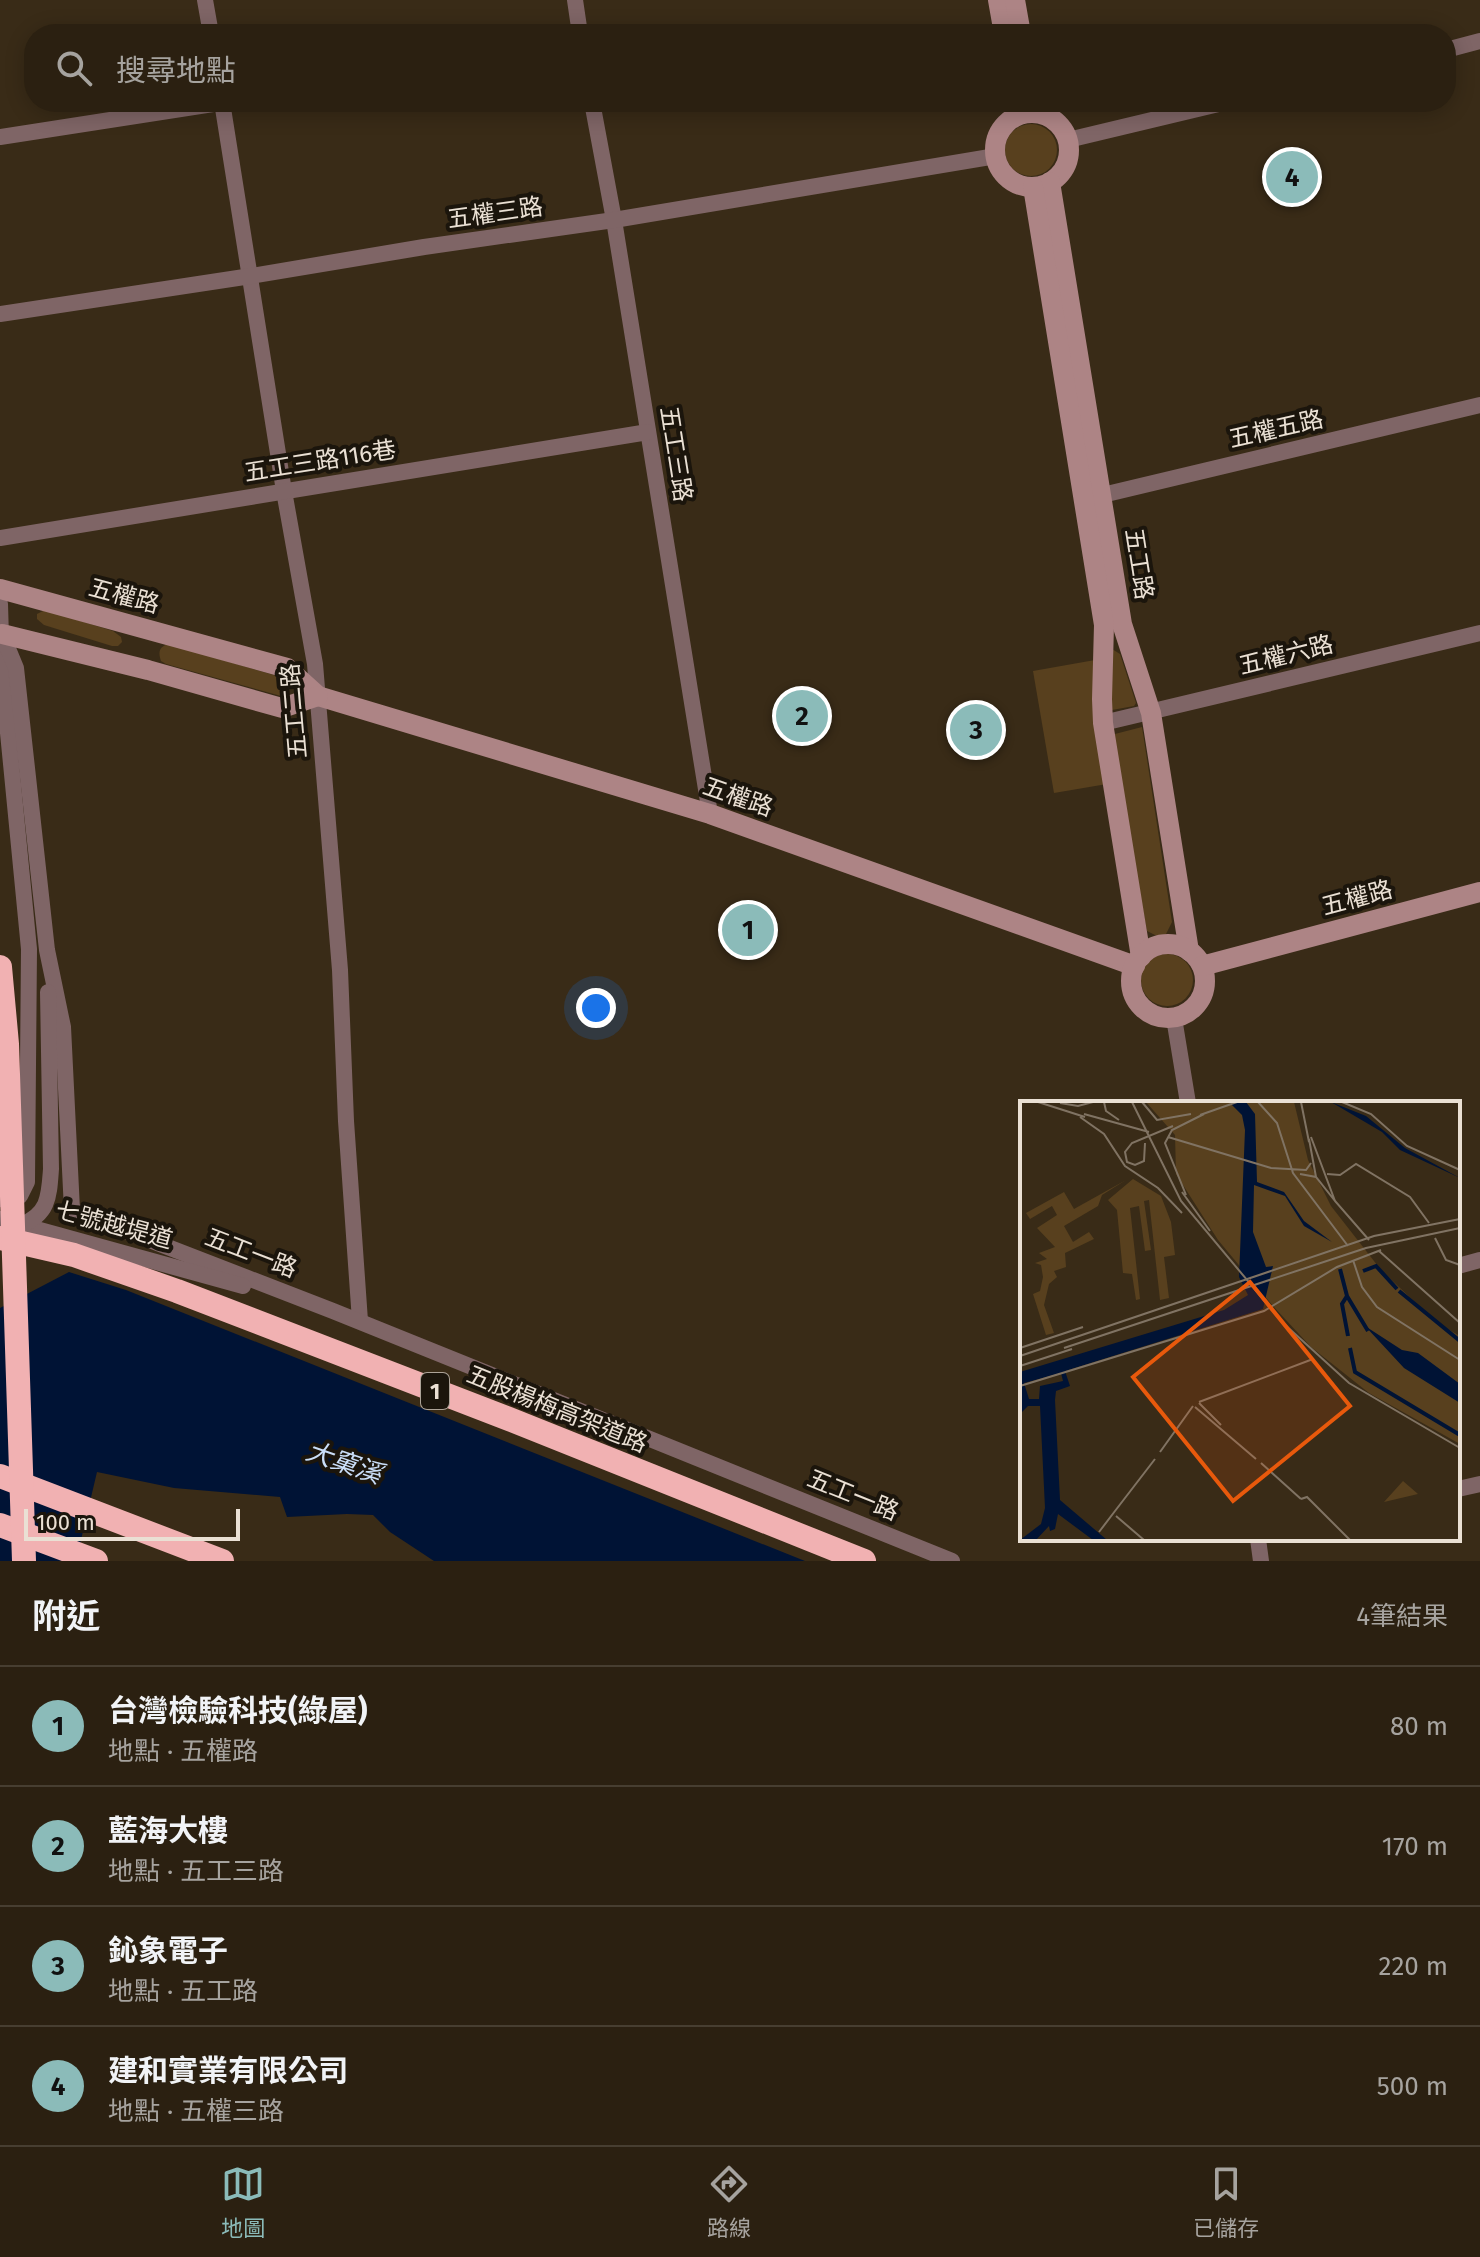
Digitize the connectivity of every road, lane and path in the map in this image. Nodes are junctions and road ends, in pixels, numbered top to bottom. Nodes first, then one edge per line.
1 (205, 0) edge
2 (575, 0) edge
3 (998, 0) edge
4 (1015, 0) edge
5 (209, 24) edge
6 (579, 24) edge
7 (1002, 24) edge
8 (1019, 24) edge
9 (1480, 41) edge
10 (1456, 47) edge
11 (159, 112) edge
12 (225, 112) edge
13 (594, 112) edge
14 (1020, 112) edge
15 (1036, 112) edge
16 (1185, 112) edge
17 (0, 137) edge
18 (1068, 140) junction
19 (996, 156) junction
20 (1041, 185) junction
21 (614, 220) junction
22 (251, 276) junction
23 (0, 314) edge
24 (1480, 405) edge
25 (648, 432) junction
26 (284, 491) junction
27 (1093, 497) junction
28 (0, 538) edge
29 (0, 589) edge
30 (0, 604) edge
31 (1480, 633) edge
32 (2, 634) edge
33 (318, 696) junction
34 (1151, 713) junction
35 (1103, 723) junction
36 (710, 814) junction
37 (1480, 892) edge
38 (38, 950) junction
39 (1195, 958) junction
40 (1138, 961) junction
41 (0, 967) edge
42 (1174, 1018) junction
43 (1188, 1101) edge
44 (0, 1199) edge
45 (0, 1219) edge
46 (10, 1231) edge
47 (1480, 1260) edge
48 (1460, 1265) edge
49 (333, 1311) junction
50 (360, 1321) junction
51 (0, 1476) edge
52 (1480, 1484) edge
53 (1460, 1489) edge
54 (0, 1525) edge
55 (1258, 1541) edge
56 (24, 1561) edge
57 (96, 1561) edge
58 (222, 1561) edge
59 (864, 1561) edge
60 (952, 1561) edge
61 (1261, 1561) edge

1 - 5 street
2 - 6 street
3 - 7 street
4 - 8 street
9 - 10 street
11 - 17 street
12 - 22 street, 五工二路
13 - 21 street, 五工三路
14 - 19 street
15 - 18 street
16 - 18 street
18 - 20 street
19 - 20 street
19 - 21 street, 五權三路
20 - 27 street, 五工路
21 - 22 street, 五權三路
21 - 25 street, 五工三路
22 - 23 street, 五權三路
22 - 26 street, 五工二路
24 - 27 street, 五權五路
25 - 26 street, 五工三路116巷
25 - 36 street, 五工三路
26 - 28 street, 五工三路116巷
26 - 33 street, 五工二路
27 - 34 street, 五工路
27 - 35 street, 五工路
29 - 33 street, 五權路
30 - 32 street, 五工一路
31 - 34 street, 五權六路
32 - 33 street
32 - 38 street, 五工一路
33 - 36 street, 五權路
33 - 50 street, 五工二路
34 - 35 street, 五權六路
34 - 39 street, 五工路
35 - 40 street, 五工路
36 - 40 street, 五權路
37 - 39 street, 五權路
38 - 44 street, 七號越堤道
38 - 46 street, 七號越堤道
38 - 49 street, 五工一路
39 - 40 street
39 - 42 street
40 - 42 street
41 - 56 highway, bridge
42 - 43 street
45 - 46 street, 七號越堤道
46 - 49 street, 七號越堤道
46 - 59 highway, 五股楊梅高架道路 / 1
47 - 48 street
49 - 50 street, 五工一路
50 - 60 street, 五工一路
51 - 58 highway
52 - 53 street
54 - 57 highway
55 - 61 street

